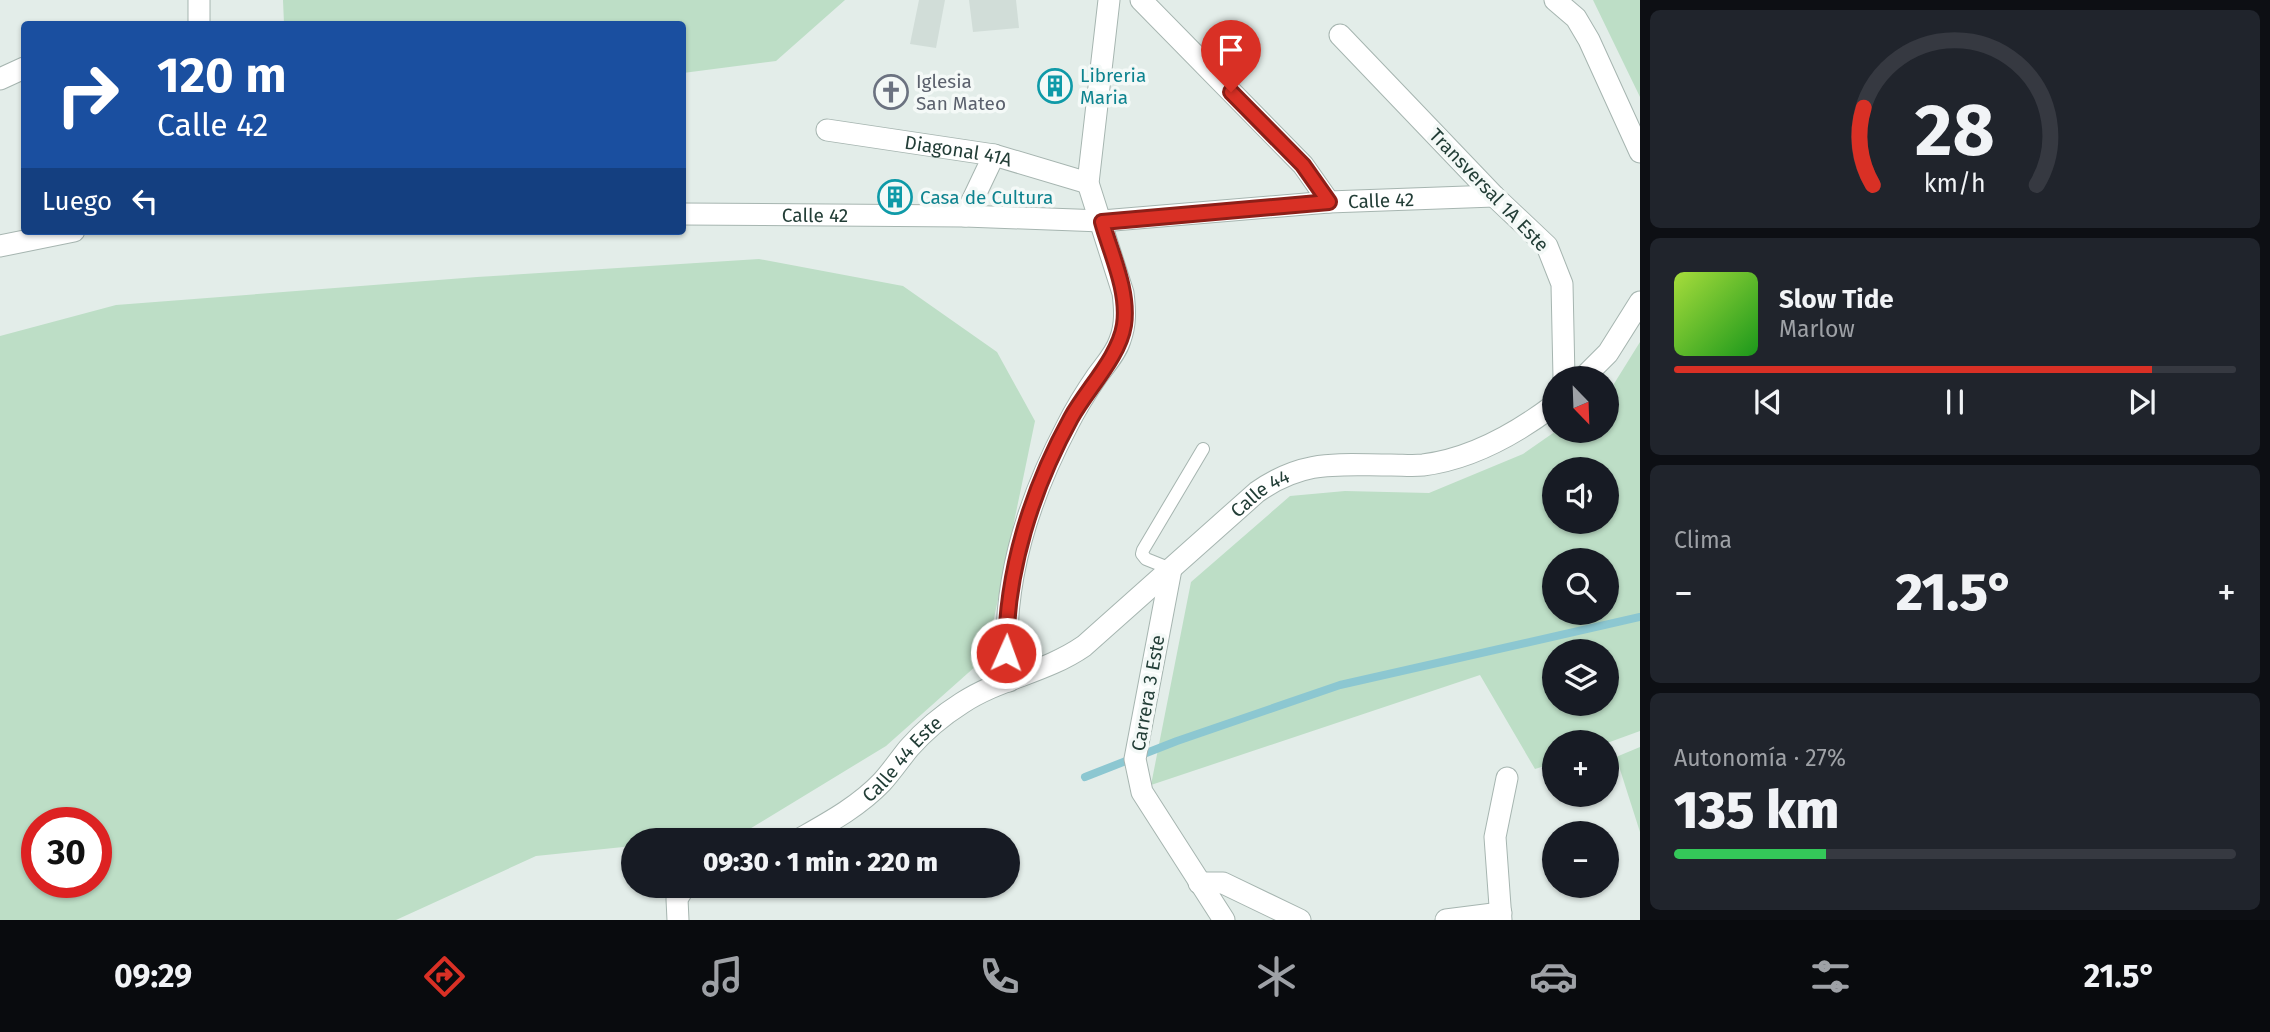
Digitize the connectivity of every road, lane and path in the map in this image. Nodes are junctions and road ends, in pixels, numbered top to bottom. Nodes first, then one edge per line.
1 (199, 0) edge
2 (1109, 0) edge
3 (1141, 0) edge
4 (1555, 0) edge
5 (199, 21) edge
6 (1340, 35) dead end
7 (21, 69) edge
8 (0, 79) edge
9 (827, 130) dead end
10 (1640, 152) edge
11 (994, 155) junction
12 (1088, 183) junction
13 (1494, 196) junction
14 (1329, 202) junction
15 (686, 214) edge
16 (965, 216) junction
17 (1102, 222) junction
18 (54, 235) edge
19 (0, 246) edge
20 (1640, 302) edge
21 (1564, 366) edge
22 (1595, 366) edge
23 (1542, 414) edge
24 (1203, 449) dead end
25 (1171, 569) junction
26 (1009, 681) junction
27 (1507, 778) dead end
28 (819, 828) edge
29 (1199, 883) junction
30 (1501, 917) edge
31 (1224, 920) edge
32 (1300, 920) edge
33 (1446, 920) edge

1 - 5 street
2 - 12 street
3 - 14 street
4 - 10 street
6 - 13 street, Transversal 1A Este
7 - 8 street
9 - 11 street, Diagonal 41A
11 - 12 street, Diagonal 41A
11 - 16 street
12 - 17 street
13 - 14 street, Calle 42
13 - 21 street, Transversal 1A Este
14 - 17 street, Calle 42
15 - 16 street, Calle 42
16 - 17 street, Calle 42
17 - 26 street
18 - 19 street
20 - 22 street
23 - 25 street, Calle 44
24 - 25 lane
25 - 26 street, Calle 44
25 - 29 street, Carrera 3 Este
26 - 28 street, Calle 44 Este
27 - 30 street
29 - 31 street, Carrera 3 Este
29 - 32 street
30 - 33 street

